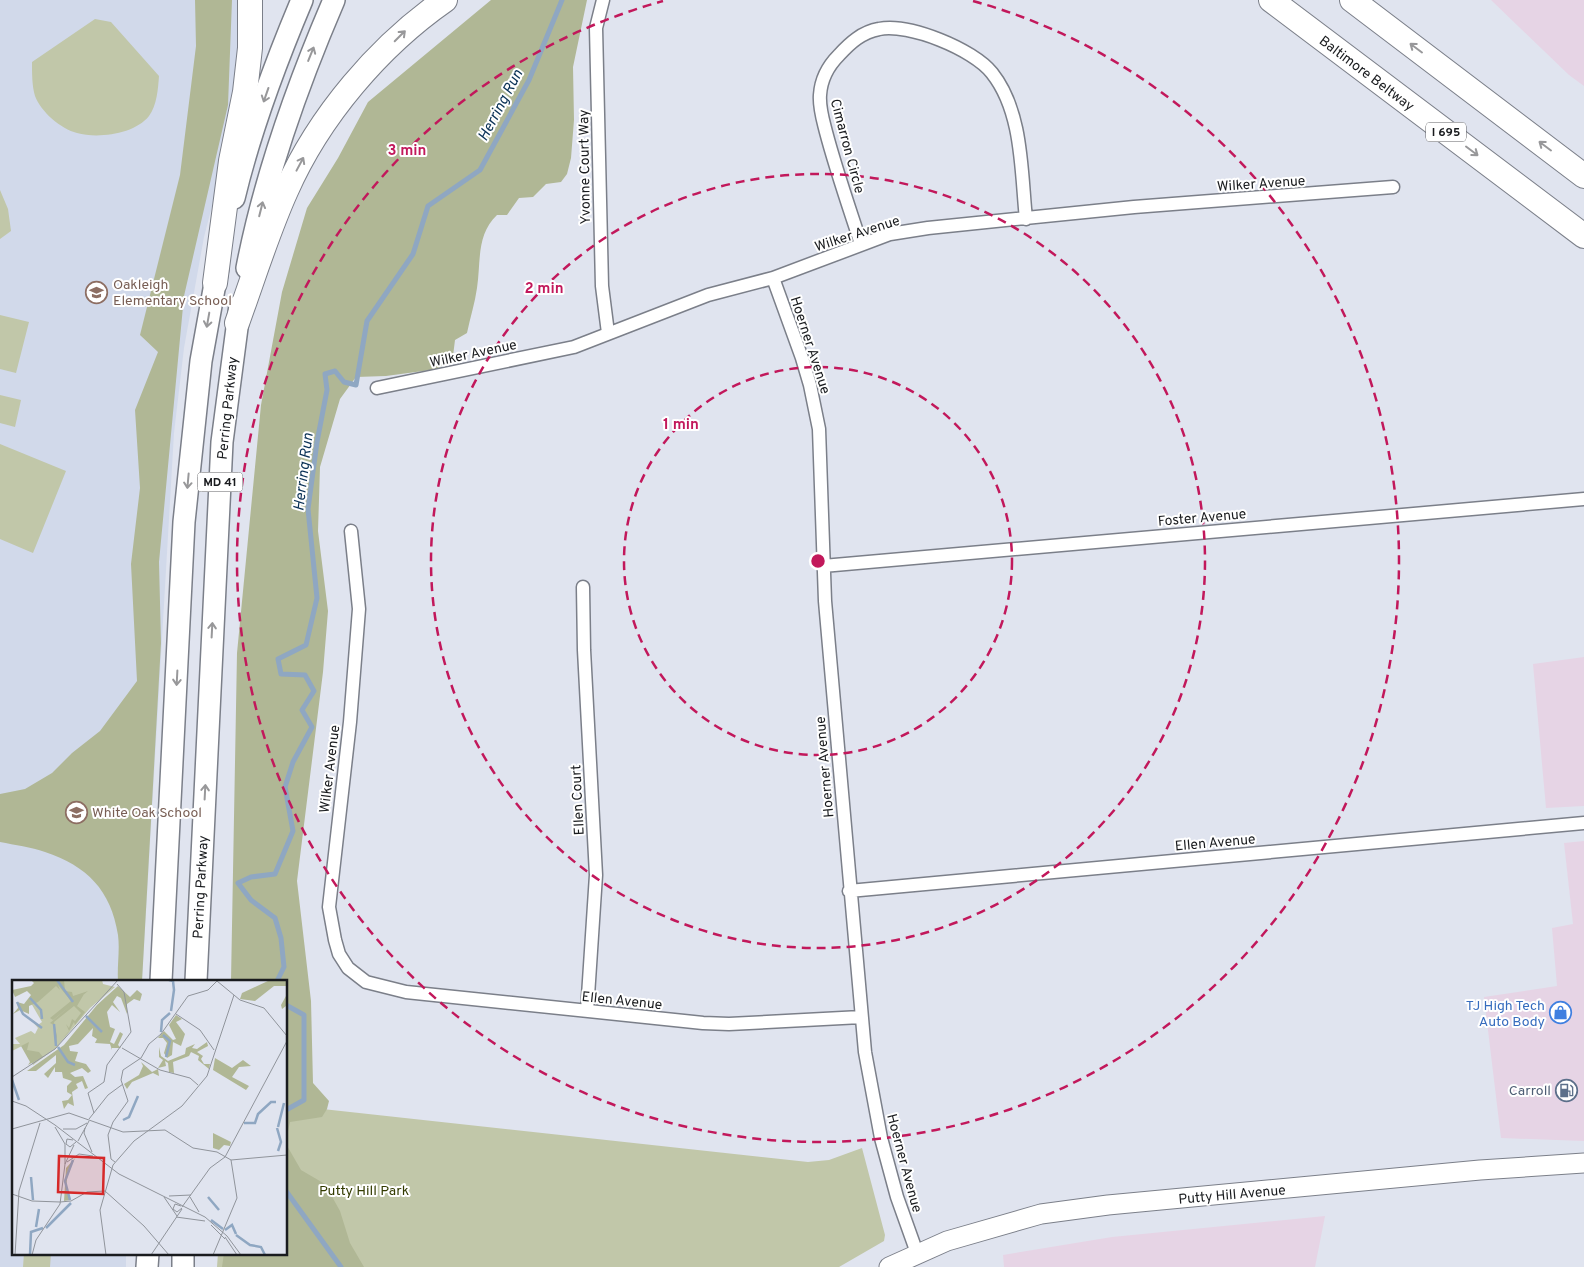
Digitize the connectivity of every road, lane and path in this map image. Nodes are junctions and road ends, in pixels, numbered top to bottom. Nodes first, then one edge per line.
1 (250, 0) edge
2 (302, 0) edge
3 (334, 0) edge
4 (445, 0) edge
5 (603, 0) edge
6 (1260, 0) edge
7 (1271, 0) edge
8 (1352, 0) edge
9 (1307, 28) junction
10 (1584, 176) edge
11 (1392, 188) dead end
12 (1026, 219) junction
13 (1584, 236) edge
14 (861, 244) junction
15 (773, 278) junction
16 (215, 283) junction
17 (237, 323) junction
18 (608, 333) junction
19 (377, 388) dead end
20 (1584, 498) edge
21 (352, 531) dead end
22 (823, 566) junction
23 (583, 587) dead end
24 (1584, 823) edge
25 (850, 891) junction
26 (161, 980) edge
27 (196, 980) edge
28 (380, 987) joint
29 (587, 1011) junction
30 (861, 1017) junction
31 (1584, 1163) edge
32 (917, 1253) junction
33 (148, 1254) edge
34 (183, 1254) edge
35 (147, 1267) edge
36 (183, 1267) edge
37 (889, 1267) edge

1 - 16 highway
2 -> 16 main road, MD 41
17 -> 3 main road, Perring Parkway / MD 41
17 -> 4 highway
5 - 18 street, Yvonne Court Way
6 - 9 highway
7 - 9 highway, Baltimore Beltway / I 695
10 -> 8 highway
9 -> 13 highway, Baltimore Beltway / I 695
11 - 12 street, Wilker Avenue
12 - 14 street, Wilker Avenue
12 - 14 street, Cimarron Circle
14 - 15 street, Wilker Avenue
15 - 18 street, Wilker Avenue
15 - 22 street, Hoerner Avenue
16 -> 26 main road, MD 41
27 -> 17 main road, Perring Parkway / MD 41
18 - 19 street, Wilker Avenue
20 - 22 street, Foster Avenue
21 - 28 street, Wilker Avenue
22 - 25 street, Hoerner Avenue
23 - 29 street, Ellen Court
24 - 25 street, Ellen Avenue
25 - 30 street, Hoerner Avenue
28 - 29 street, Ellen Avenue
29 - 30 street, Ellen Avenue
30 - 32 street, Hoerner Avenue
31 - 32 main road, Putty Hill Avenue
32 - 37 main road, Putty Hill Avenue
33 - 35 main road
34 - 36 main road

